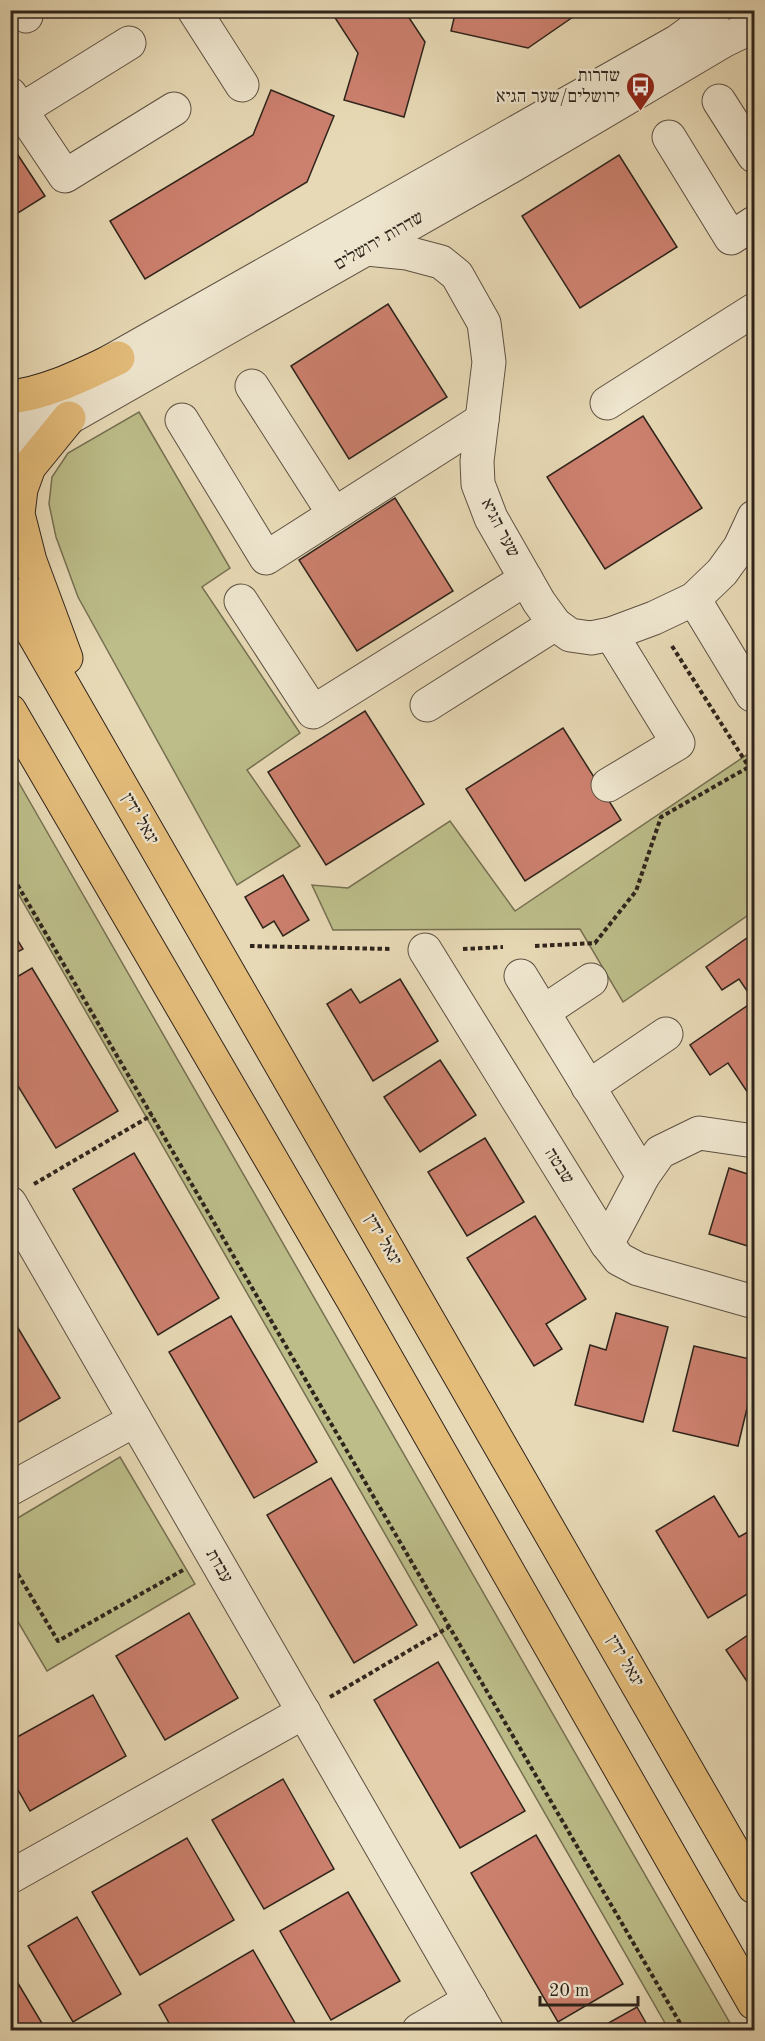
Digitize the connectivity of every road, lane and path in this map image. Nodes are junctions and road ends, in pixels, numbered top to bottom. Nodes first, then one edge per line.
1 (194, 10) edge
2 (715, 10) edge
3 (747, 23) edge
4 (129, 43) dead end
5 (242, 85) dead end
6 (719, 101) dead end
7 (16, 102) edge
8 (174, 109) dead end
9 (669, 137) dead end
10 (754, 156) edge
11 (754, 223) edge
12 (367, 249) junction
13 (754, 310) edge
14 (118, 358) junction
15 (252, 386) dead end
16 (10, 397) edge
17 (606, 403) dead end
18 (10, 418) edge
19 (69, 418) junction
20 (182, 420) dead end
21 (482, 420) junction
22 (10, 457) edge
23 (334, 514) junction
24 (754, 517) edge
25 (526, 579) junction
26 (10, 593) edge
27 (694, 599) junction
28 (241, 602) dead end
29 (654, 618) junction
30 (555, 624) junction
31 (611, 634) junction
32 (754, 693) edge
33 (427, 705) dead end
34 (10, 711) edge
35 (102, 752) junction
36 (754, 764) edge
37 (749, 767) junction
38 (754, 775) edge
39 (608, 785) dead end
40 (10, 872) edge
41 (213, 945) junction
42 (504, 947) dead end
43 (425, 950) junction
44 (524, 961) joint
45 (591, 980) dead end
46 (543, 1012) junction
47 (666, 1034) dead end
48 (588, 1087) junction
49 (152, 1115) junction
50 (754, 1141) edge
51 (643, 1176) junction
52 (21, 1195) edge
53 (607, 1244) junction
54 (754, 1302) edge
55 (135, 1420) junction
56 (10, 1489) edge
57 (212, 1554) junction
58 (10, 1561) edge
59 (449, 1627) junction
60 (304, 1713) junction
61 (10, 1877) edge
62 (754, 1887) edge
63 (470, 2000) junction
64 (754, 2003) edge
65 (419, 2031) edge
66 (487, 2031) edge
67 (684, 2031) edge

1 - 5 street
2 - 14 street, שדרות ירושלים
3 - 12 street, שדרות ירושלים
4 - 7 street
6 - 10 street
7 - 8 street
9 - 11 street
12 - 19 street, שדרות ירושלים
12 - 21 street, שער הגיא
13 - 17 street
14 - 16 main road
14 - 18 street, שדרות ירושלים
15 - 23 street
19 - 22 street, שדרות ירושלים
19 - 35 main road
20 - 23 street
21 - 23 street
21 - 25 street, שער הגיא
24 - 27 street, שער הגיא
25 - 28 street
25 - 30 street, שער הגיא
26 - 35 main road, יגאל ידין
27 - 29 street, שער הגיא
27 - 32 street
29 - 31 street, שער הגיא
29 - 37 path
30 - 31 street, שער הגיא
30 - 33 street
31 - 39 street
34 - 64 main road
35 - 41 main road, יגאל ידין
36 - 37 path
37 - 38 path
37 - 44 path
40 - 49 path
41 - 43 path
41 - 62 main road, יגאל ידין
42 - 43 path
43 - 53 street, שבטה
44 - 46 street
45 - 46 street
46 - 48 street
47 - 48 street
48 - 51 street
49 - 52 path
49 - 59 path
50 - 51 street
51 - 53 street
52 - 55 street, עבדת
53 - 54 street, שבטה
55 - 56 street
55 - 57 street, עבדת
57 - 58 path
57 - 60 street, עבדת
59 - 60 path
59 - 67 path
60 - 61 street
60 - 63 street, עבדת
63 - 65 street
63 - 66 street, עבדת

